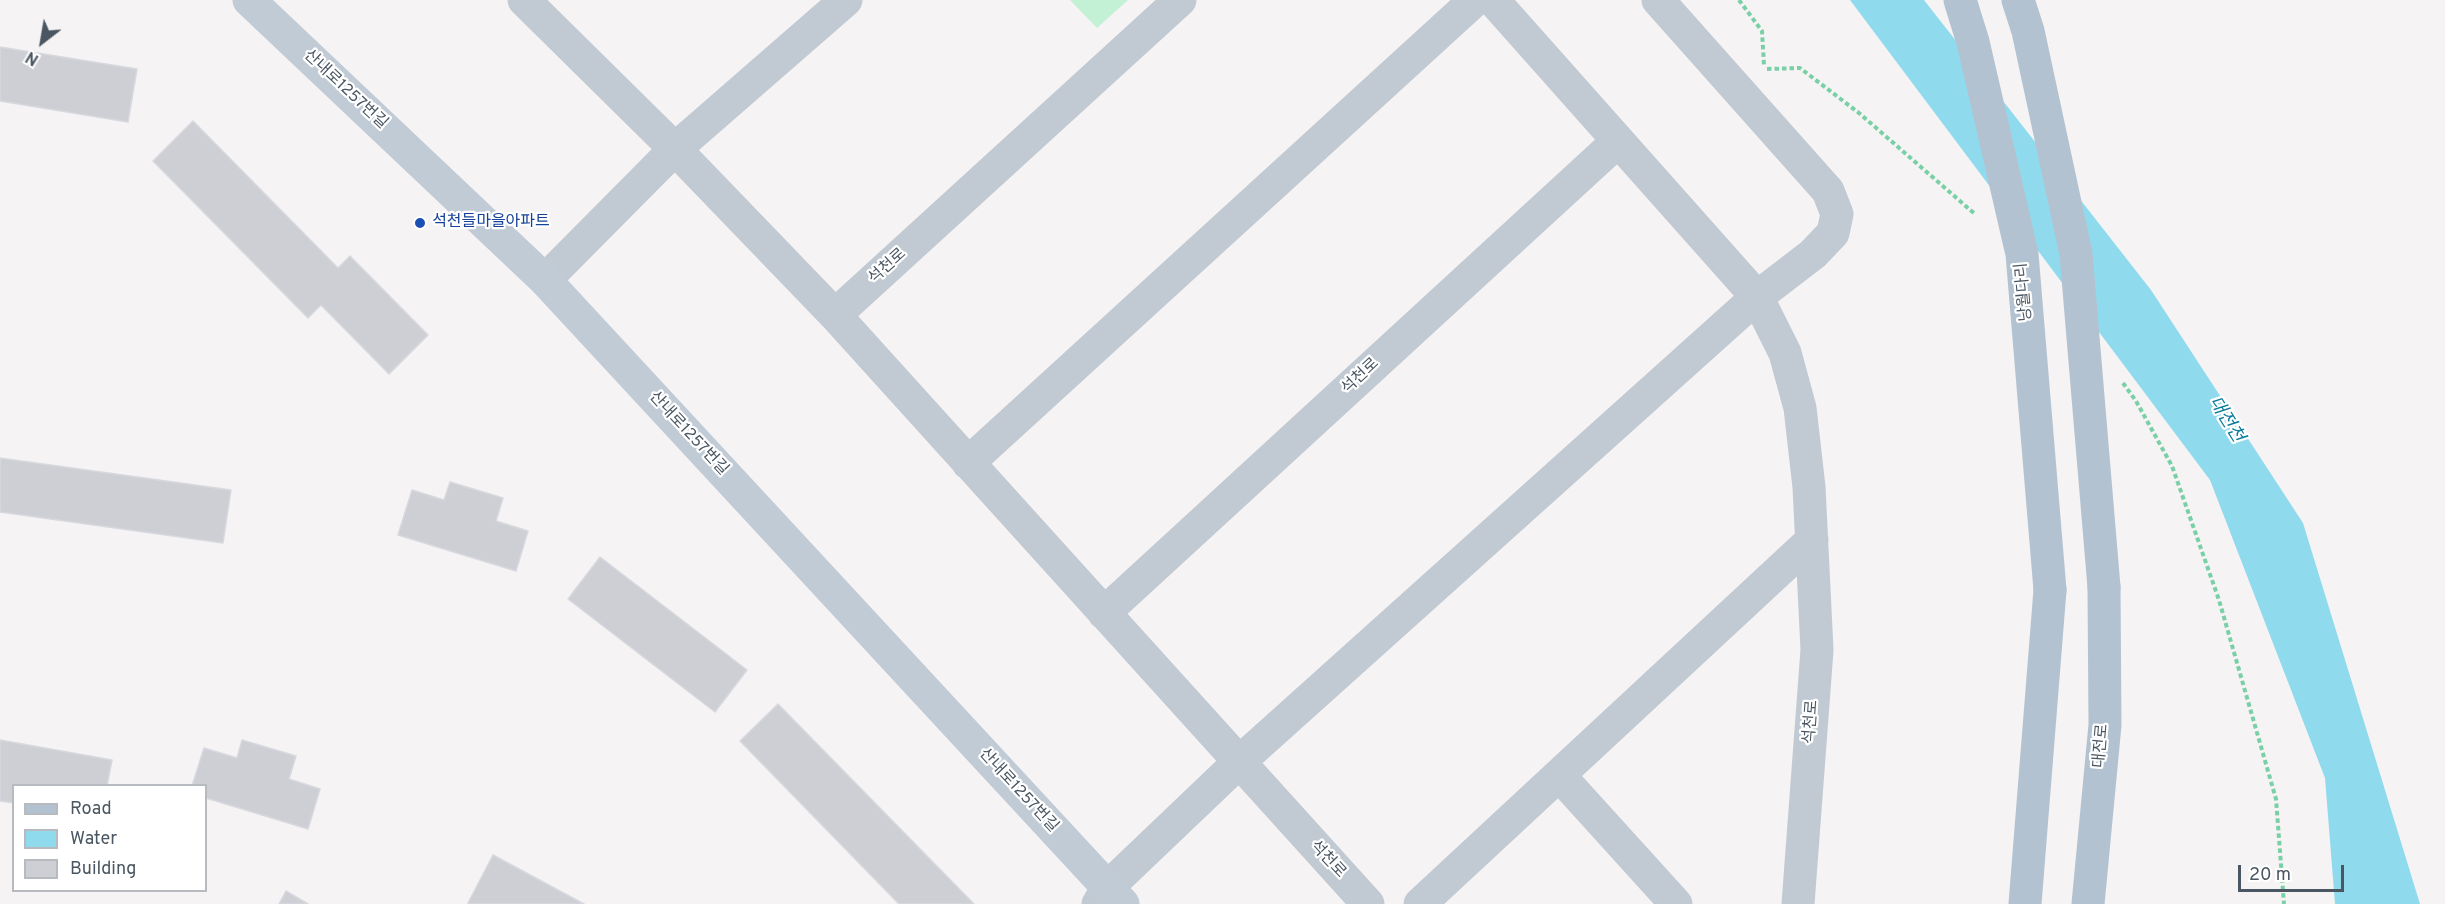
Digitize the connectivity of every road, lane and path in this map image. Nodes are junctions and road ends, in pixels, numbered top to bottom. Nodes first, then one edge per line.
1 (249, 0) edge
2 (846, 0) edge
3 (1180, 0) edge
4 (1475, 0) edge
5 (1493, 0) edge
6 (1658, 0) edge
7 (1739, 0) edge
8 (1960, 0) edge
9 (2018, 0) edge
10 (538, 4) edge
11 (1764, 69) dead end
12 (1618, 141) junction
13 (675, 149) junction
14 (545, 280) junction
15 (1757, 297) junction
16 (835, 315) junction
17 (968, 463) junction
18 (1812, 540) junction
19 (1104, 613) junction
20 (1238, 763) junction
21 (1559, 775) junction
22 (1110, 898) edge
23 (1368, 904) edge
24 (1420, 904) edge
25 (1676, 904) edge
26 (1798, 904) edge
27 (2025, 904) edge
28 (2088, 904) edge

1 - 14 main road, 산내로1257번길
2 - 13 street
3 - 16 street, 석천로
4 - 17 street
5 - 12 street, 석천로
6 - 15 street
7 - 11 path
8 - 27 main road, 낭월다리, bridge
9 - 28 main road, 대전로, bridge
10 - 13 street
12 - 15 street, 석천로
12 - 19 street, 석천로
13 - 14 street
13 - 16 street, 석천로
14 - 22 main road, 산내로1257번길
15 - 18 street, 석천로
15 - 20 street
16 - 17 street, 석천로
17 - 19 street, 석천로
18 - 21 street
18 - 26 street, 석천로
19 - 20 street, 석천로
20 - 22 street
20 - 23 street, 석천로
21 - 24 street
21 - 25 street

